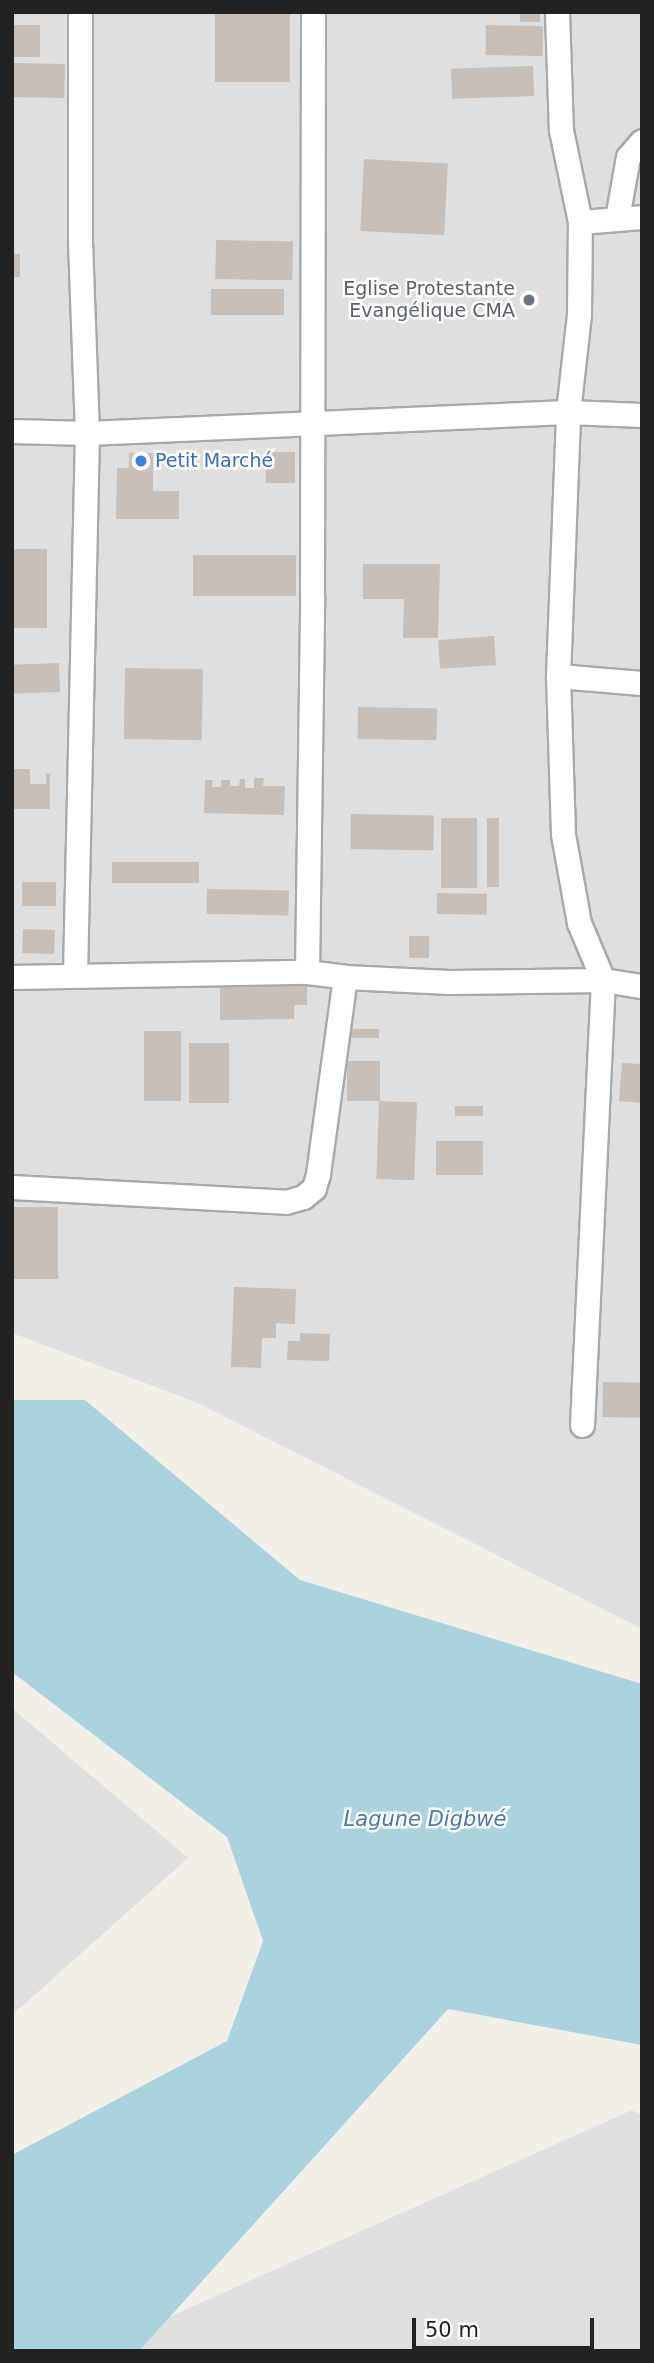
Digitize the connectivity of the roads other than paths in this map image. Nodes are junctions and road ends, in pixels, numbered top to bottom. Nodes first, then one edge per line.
1 (80, 12) edge
2 (313, 12) edge
3 (558, 12) edge
4 (642, 141) edge
5 (642, 217) edge
6 (617, 218) junction
7 (580, 222) junction
8 (568, 412) junction
9 (642, 415) edge
10 (310, 423) junction
11 (12, 431) edge
12 (87, 433) junction
13 (558, 676) junction
14 (642, 683) edge
15 (307, 972) junction
16 (75, 974) junction
17 (12, 977) edge
18 (345, 977) junction
19 (603, 980) junction
20 (642, 986) edge
21 (12, 1188) edge
22 (582, 1425) dead end

1 - 12 street
2 - 10 street
3 - 7 street
4 - 6 street
5 - 6 street
6 - 7 street
7 - 8 street
8 - 9 street
8 - 10 street
8 - 13 street
10 - 12 street
10 - 15 street
11 - 12 street
12 - 16 street
13 - 14 street
13 - 19 street
15 - 16 street
15 - 18 street
16 - 17 street
18 - 19 street
18 - 21 street
19 - 20 street
19 - 22 street

